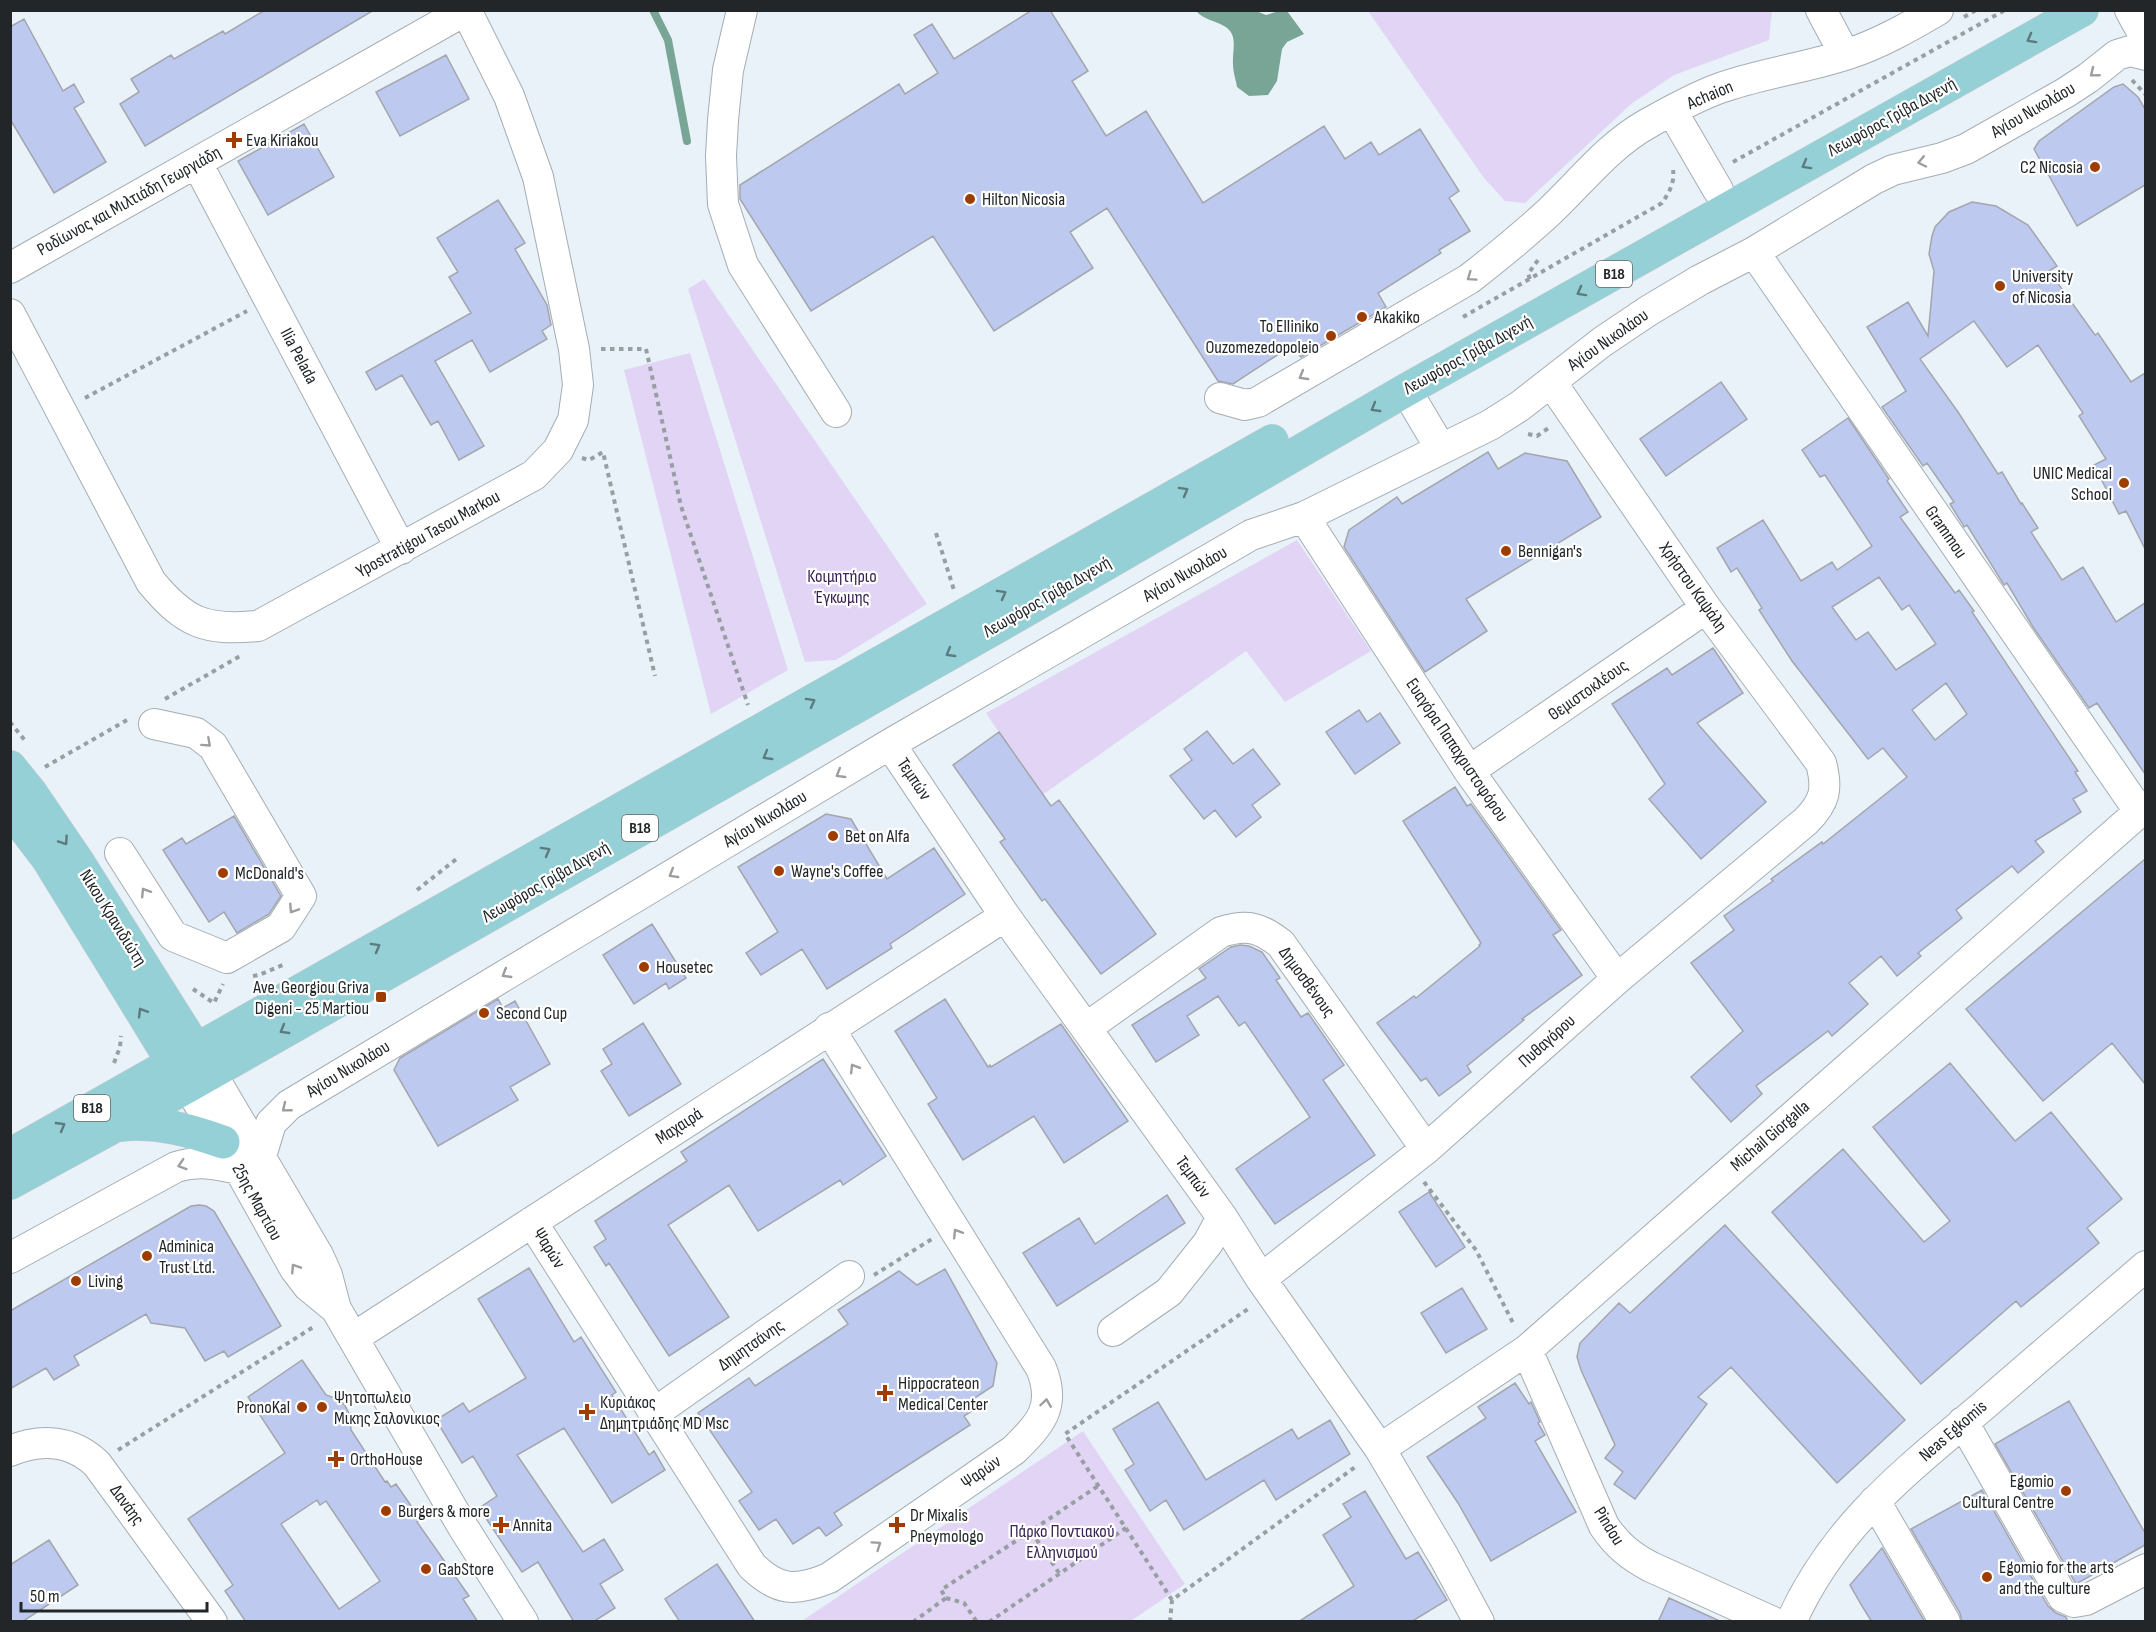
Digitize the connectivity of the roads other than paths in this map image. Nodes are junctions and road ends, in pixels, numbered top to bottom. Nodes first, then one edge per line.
1 (466, 10) edge
2 (742, 10) edge
3 (1821, 10) edge
4 (1938, 10) edge
5 (2037, 10) edge
6 (2082, 10) edge
7 (2130, 10) edge
8 (2145, 39) edge
9 (1845, 55) junction
10 (2136, 66) edge
11 (1672, 111) junction
12 (197, 163) junction
13 (1713, 182) junction
14 (1754, 252) junction
15 (10, 268) edge
16 (10, 314) edge
17 (1551, 382) junction
18 (1406, 390) junction
19 (1220, 398) dead end
20 (836, 412) dead end
21 (1441, 449) junction
22 (1304, 517) junction
23 (401, 549) junction
24 (1706, 608) junction
25 (154, 724) dead end
26 (890, 744) junction
27 (10, 767) edge
28 (1469, 771) junction
29 (1824, 795) joint
30 (10, 809) edge
31 (2142, 809) edge
32 (120, 853) dead end
33 (1005, 916) junction
34 (1617, 979) junction
35 (829, 1028) junction
36 (1086, 1028) junction
37 (192, 1067) junction
38 (117, 1126) junction
39 (10, 1155) edge
40 (241, 1156) junction
41 (1418, 1156) junction
42 (10, 1184) edge
43 (1222, 1217) junction
44 (532, 1222) junction
45 (10, 1258) edge
46 (2145, 1266) edge
47 (849, 1276) road end
48 (1266, 1286) junction
49 (1113, 1332) dead end
50 (353, 1338) junction
51 (1527, 1350) junction
52 (653, 1414) junction
53 (1963, 1422) junction
54 (1380, 1449) junction
55 (10, 1451) edge
56 (1875, 1501) junction
57 (2145, 1569) edge
58 (212, 1622) edge
59 (523, 1622) edge
60 (1479, 1622) edge
61 (1773, 1622) edge
62 (1791, 1622) edge
63 (1945, 1622) edge

1 - 12 street, Ροδίωνος και Μιλτιάδη Γεωργιάδη
1 - 23 street, Ypostratigou Tasou Markou
2 - 20 street
3 - 9 street
4 - 9 street, Achaion
5 - 13 main road, Λεωφόρος Γρίβα Διγενή / B18
6 -> 18 main road, Λεωφόρος Γρίβα Διγενή / B18
7 - 8 street
9 - 11 street, Achaion
10 -> 14 street, Αγίου Νικολάου
11 - 13 street
11 -> 19 street, Achaion
12 - 15 street, Ροδίωνος και Μιλτιάδη Γεωργιάδη
12 - 23 street, Ilia Pelada
37 -> 13 main road, Λεωφόρος Γρίβα Διγενή / B18
14 - 17 street, Αγίου Νικολάου
14 - 31 street, Grammou
16 - 23 street, Ypostratigou Tasou Markou
17 - 21 street, Αγίου Νικολάου
17 - 24 street, Χρήστου Καψάλη
18 - 21 street
18 -> 37 main road, Λεωφόρος Γρίβα Διγενή / B18
21 - 22 street, Αγίου Νικολάου
22 - 26 street, Αγίου Νικολάου
22 - 28 street, Ευαγόρα Παπαχριστοφόρου
24 - 28 street, Θεμιστοκλέους
24 - 29 street, Χρήστου Καψάλη
25 -> 32 street
26 - 33 street, Τεμπών
26 -> 40 street, Αγίου Νικολάου
27 -> 37 main road, Νίκου Κρανιδιώτη
28 - 34 street, Ευαγόρα Παπαχριστοφόρου
29 - 34 street, Πυθαγόρου
37 -> 30 main road, Νίκου Κρανιδιώτη
31 - 51 street, Michail Giorgalla
33 - 35 street, Μαχαιρά
33 - 36 street, Τεμπών
34 - 41 street, Πυθαγόρου
35 - 44 street, Μαχαιρά
52 -> 35 street, Ψαρών
36 - 41 street, Δημοσθένους
36 - 43 street, Τεμπών
37 - 38 main road, Λεωφόρος Γρίβα Διγενή / B18
39 -> 37 main road, Λεωφόρος Γρίβα Διγενή / B18
37 - 40 street, 25ης Μαρτίου
37 - 40 street, 25ης Μαρτίου
38 - 40 main road
38 - 42 main road, Λεωφόρος Γρίβα Διγενή / B18
40 -> 45 street
40 - 50 street, 25ης Μαρτίου
41 - 48 street, Πυθαγόρου
43 - 48 street, Τεμπών
43 - 49 street
44 - 50 street, Μαχαιρά
44 - 52 street, Ψαρών
46 - 53 street, Neas Egkomis
47 - 52 street, Δημητσάνης
48 - 54 street, Τεμπών
50 - 59 street, 25ης Μαρτίου
51 - 54 street, Michail Giorgalla
51 - 61 street, Pindou
53 - 56 street, Neas Egkomis
53 - 57 street
54 - 60 street, Τεμπών
55 - 58 street, Δανάης
56 - 62 street, Neas Egkomis
56 - 63 street

